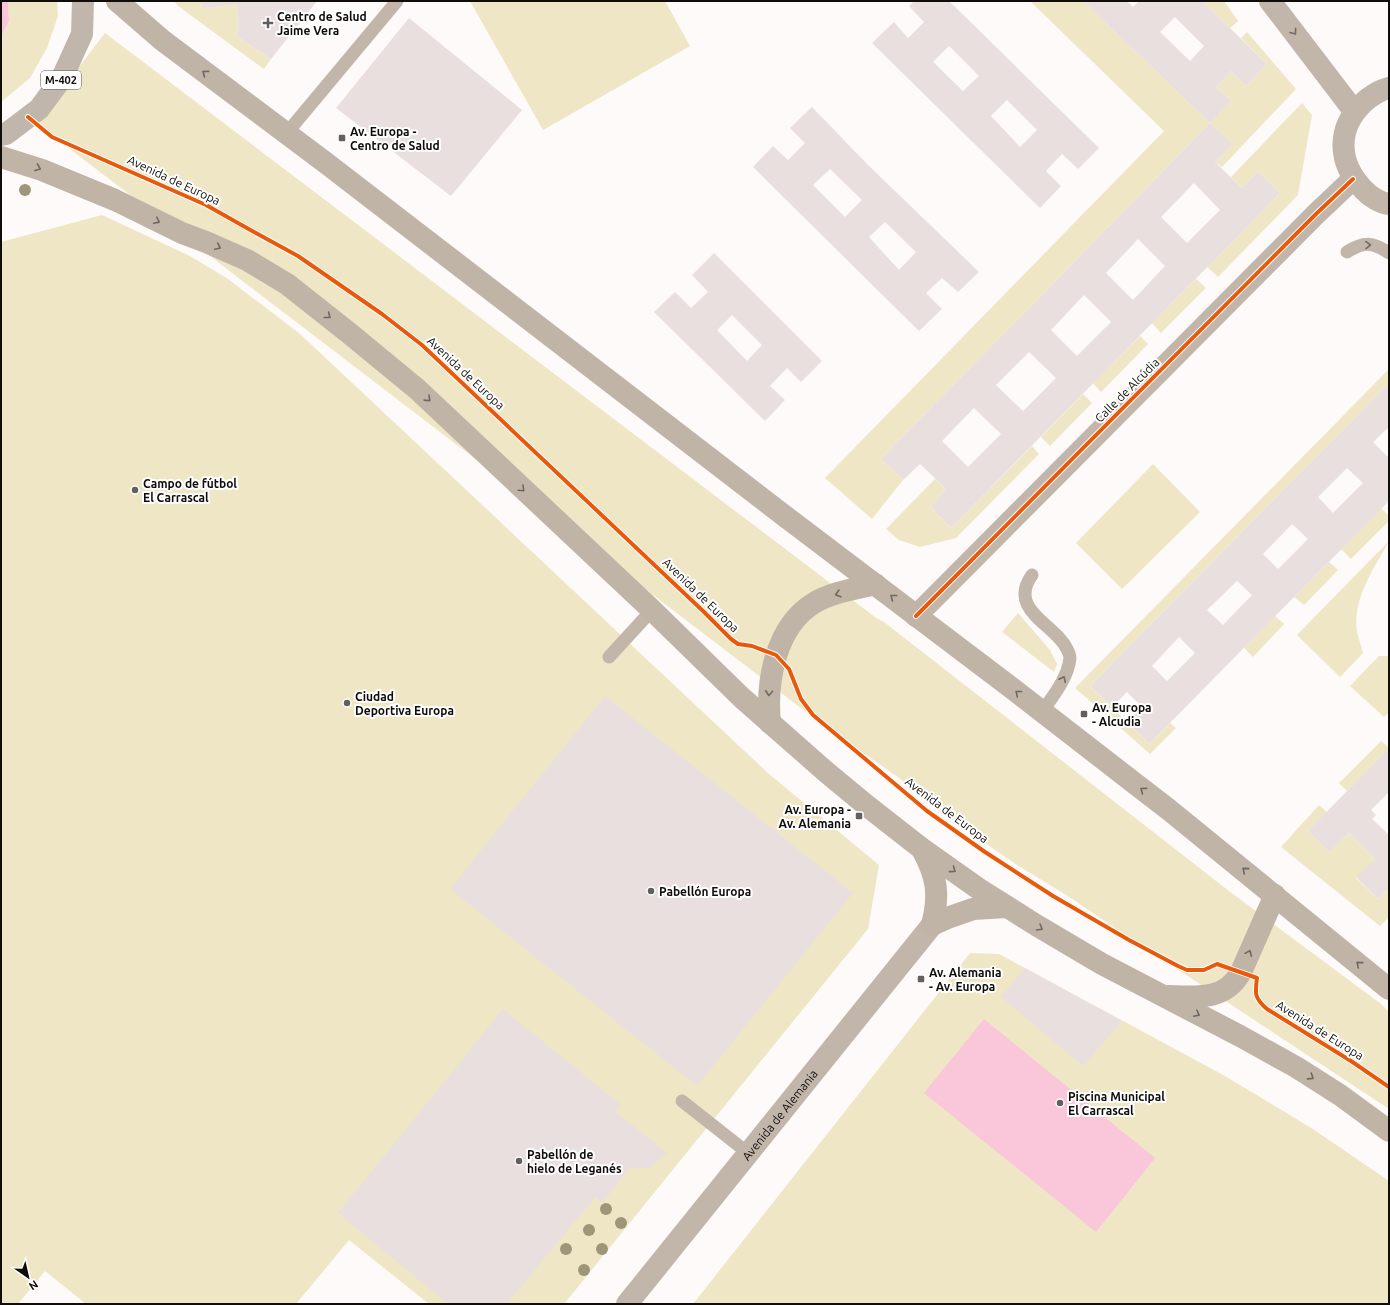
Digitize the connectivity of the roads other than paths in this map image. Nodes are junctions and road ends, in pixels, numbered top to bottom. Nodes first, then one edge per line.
1 (83, 1) edge
2 (117, 1) edge
3 (397, 1) edge
4 (1270, 1) edge
5 (1389, 88) edge
6 (1354, 111) junction
7 (286, 134) junction
8 (1, 135) edge
9 (1, 157) edge
10 (1353, 179) junction
11 (1389, 204) edge
12 (1347, 252) dead end
13 (1389, 253) edge
14 (1032, 575) dead end
15 (876, 584) junction
16 (652, 610) junction
17 (916, 616) junction
18 (609, 658) dead end
19 (1042, 712) junction
20 (770, 723) junction
21 (921, 848) junction
22 (1275, 895) junction
23 (1007, 907) junction
24 (932, 925) junction
25 (1389, 989) edge
26 (1163, 996) junction
27 (682, 1101) dead end
28 (1389, 1132) edge
29 (748, 1153) junction
30 (627, 1304) edge

1 - 8 highway, M-402
7 -> 2 main road
3 - 7 lane
4 -> 6 street
5 - 6 street
6 - 10 street
7 - 15 main road
9 -> 16 main road
10 - 11 street
10 - 17 street, Calle de Alcúdia
12 -> 13 lane
19 -> 14 lane
17 -> 15 main road
15 -> 20 main road
16 - 18 lane
16 - 20 main road
19 -> 17 main road
22 -> 19 main road
20 - 21 main road
21 -> 23 main road
21 - 24 main road
25 -> 22 main road
26 -> 22 main road
23 - 24 main road
23 -> 26 main road
24 - 29 street, Avenida de Alemania
26 -> 28 main road
27 - 29 lane
29 - 30 street, Avenida de Alemania

